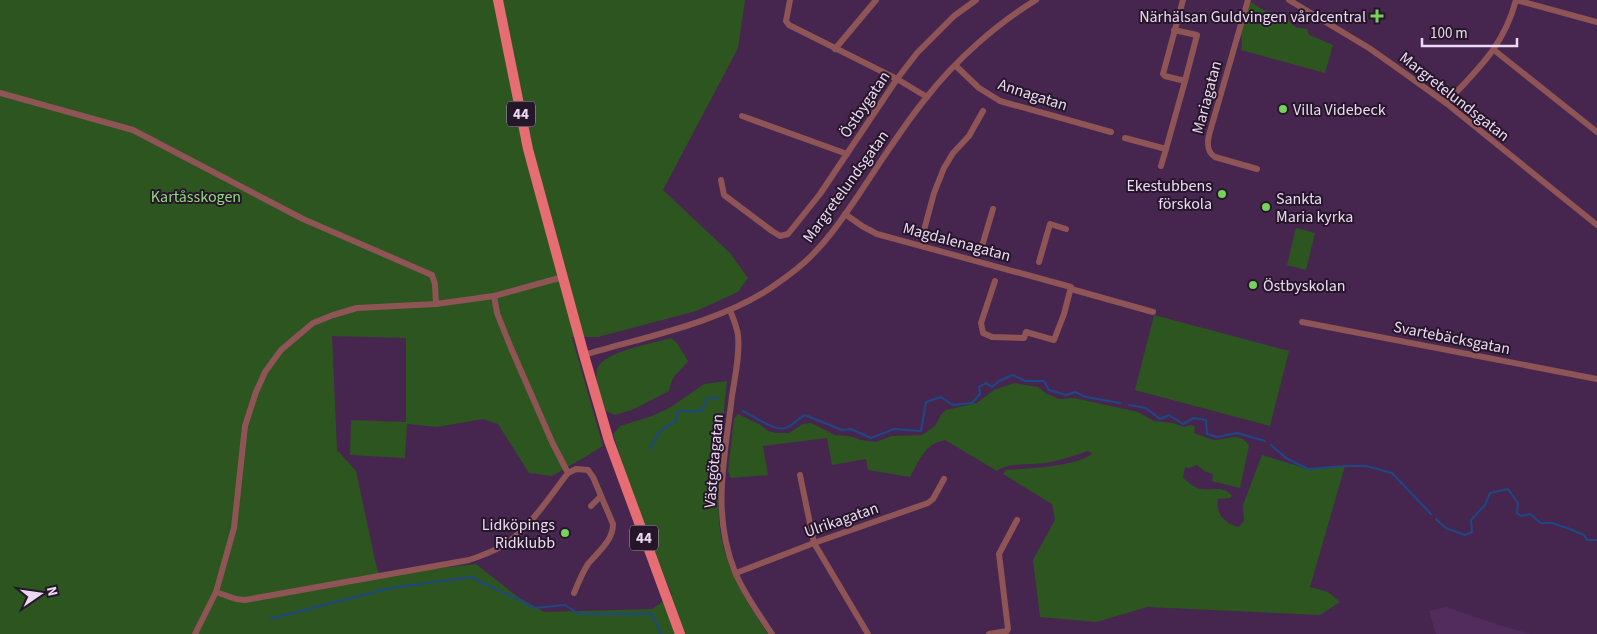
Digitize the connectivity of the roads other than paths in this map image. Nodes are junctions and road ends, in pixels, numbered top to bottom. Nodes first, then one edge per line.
1 (498, 0) edge
2 (790, 0) edge
3 (876, 0) edge
4 (976, 0) edge
5 (1036, 0) edge
6 (1182, 0) edge
7 (1248, 0) edge
8 (1289, 0) edge
9 (1516, 0) edge
10 (1597, 22) edge
11 (1174, 30) junction
12 (836, 49) junction
13 (1494, 50) junction
14 (956, 66) junction
15 (897, 79) junction
16 (1185, 81) junction
17 (0, 93) edge
18 (927, 97) junction
19 (1446, 103) junction
20 (984, 111) dead end
21 (742, 116) dead end
22 (1110, 132) dead end
23 (1597, 132) edge
24 (1125, 138) dead end
25 (1166, 149) junction
26 (847, 154) junction
27 (1161, 166) dead end
28 (1257, 169) dead end
29 (720, 180) dead end
30 (993, 209) dead end
31 (845, 214) junction
32 (1597, 224) edge
33 (1066, 229) dead end
34 (924, 230) dead end
35 (982, 246) dead end
36 (1039, 262) dead end
37 (563, 276) junction
38 (995, 281) dead end
39 (1069, 287) junction
40 (494, 296) junction
41 (436, 304) junction
42 (730, 310) junction
43 (1153, 312) dead end
44 (1302, 322) dead end
45 (584, 355) junction
46 (1597, 380) edge
47 (568, 473) junction
48 (800, 475) dead end
49 (944, 479) dead end
50 (601, 496) junction
51 (591, 506) dead end
52 (1016, 520) dead end
53 (814, 543) junction
54 (736, 573) junction
55 (216, 592) junction
56 (574, 593) dead end
57 (195, 634) edge
58 (680, 634) edge
59 (772, 634) edge
60 (868, 634) edge
61 (990, 634) edge

1 - 37 main road, 44
2 - 12 street
3 - 12 street
4 - 15 street, Östbygatan
5 - 14 street, Margretelundsgatan
6 - 11 street
7 - 28 street, Mariagatan
8 - 19 street, Margretelundsgatan
9 - 10 street
9 - 13 street
11 - 16 street
11 - 16 street
12 - 15 street
13 - 19 street
13 - 23 street
14 - 18 street, Margretelundsgatan
14 - 22 street, Annagatan
15 - 18 street
15 - 26 street, Östbygatan
16 - 25 street
17 - 41 street
18 - 31 street, Margretelundsgatan
19 - 32 street, Margretelundsgatan
20 - 34 street
21 - 26 street
24 - 25 street
25 - 27 street
26 - 29 street, Östbygatan
30 - 35 street
31 - 39 street, Magdalenagatan
31 - 42 street, Margretelundsgatan
33 - 36 street
37 - 40 street
37 - 45 main road, 44
38 - 39 street
39 - 43 street, Magdalenagatan
40 - 41 street
40 - 47 street
41 - 55 street
42 - 45 street, Margretelundsgatan
42 - 54 street, Västgötagatan
44 - 46 street, Svartebäcksgatan
45 - 58 main road, 44
47 - 50 street
47 - 55 street
48 - 53 street
49 - 53 street, Ulrikagatan
50 - 51 street
50 - 56 street
52 - 61 street
53 - 54 street, Ulrikagatan
53 - 60 street
54 - 59 street, Västgötagatan
55 - 57 street

